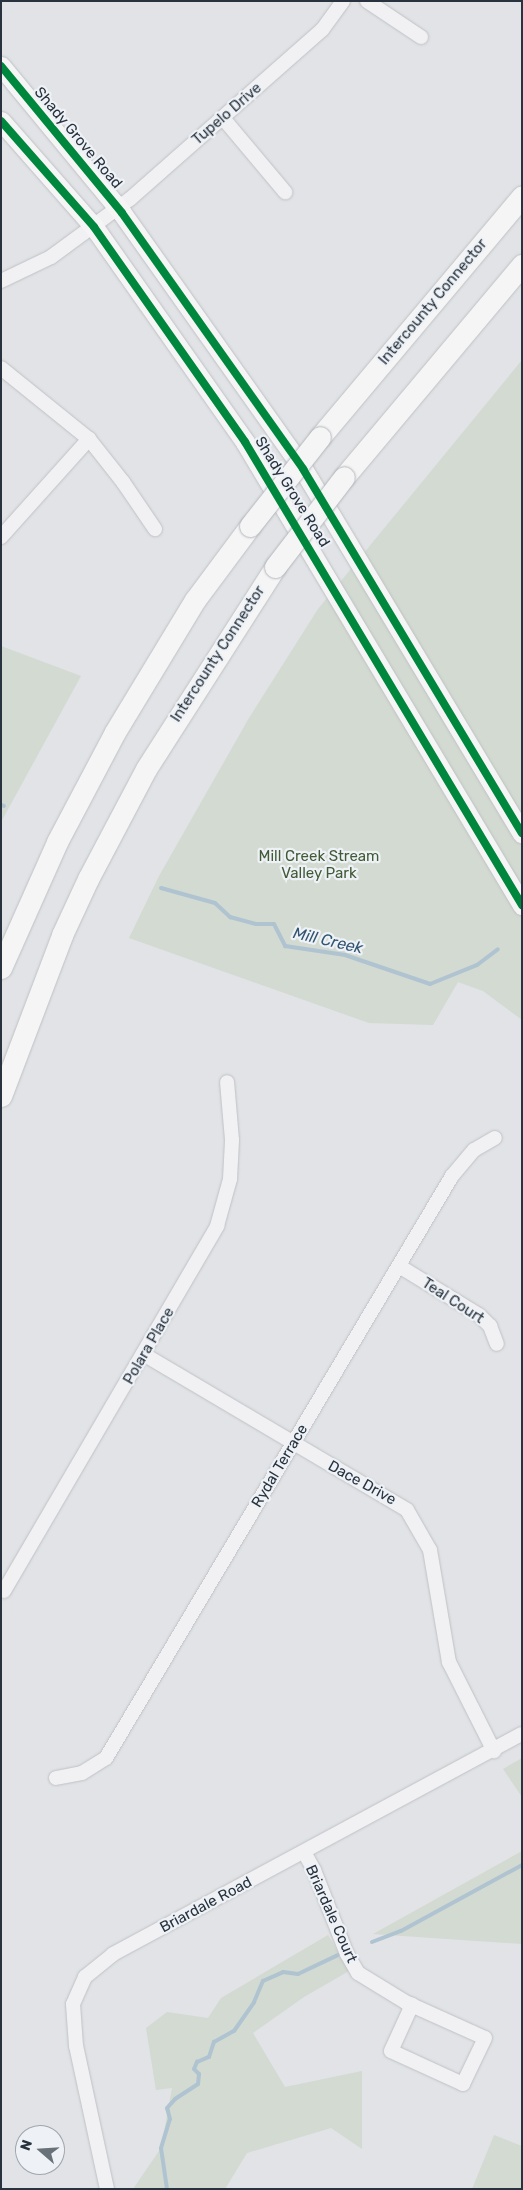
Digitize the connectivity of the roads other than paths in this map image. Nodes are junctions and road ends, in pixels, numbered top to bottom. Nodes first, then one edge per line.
1 (343, 1) edge
2 (367, 1) edge
3 (421, 37) dead end
4 (1, 66) edge
5 (223, 118) junction
6 (1, 120) edge
7 (285, 192) dead end
8 (522, 196) edge
9 (105, 217) junction
10 (522, 265) edge
11 (1, 281) edge
12 (1, 368) edge
13 (89, 440) junction
14 (155, 530) dead end
15 (1, 537) edge
16 (522, 833) edge
17 (522, 905) edge
18 (1, 968) edge
19 (227, 1082) dead end
20 (1, 1096) edge
21 (495, 1138) dead end
22 (399, 1266) junction
23 (497, 1344) dead end
24 (145, 1355) junction
25 (292, 1445) junction
26 (4, 1591) dead end
27 (522, 1734) edge
28 (494, 1751) junction
29 (56, 1778) dead end
30 (304, 1852) junction
31 (412, 2005) junction
32 (107, 2189) edge

1 - 5 street, Tupelo Drive
2 - 3 street
4 - 9 main road, Shady Grove Road
5 - 7 street
5 - 9 street, Tupelo Drive
6 - 9 main road, Shady Grove Road
8 - 18 highway, Intercounty Connector, bridge
9 - 11 street, Tupelo Drive
9 - 16 main road, Shady Grove Road
9 - 17 main road, Shady Grove Road
10 - 20 highway, Intercounty Connector, bridge
12 - 13 street
13 - 14 street
13 - 15 street
19 - 24 street, Polara Place
21 - 22 street, Rydal Terrace
22 - 23 street, Teal Court
22 - 25 street, Rydal Terrace
24 - 25 street, Dace Drive
24 - 26 street, Polara Place
25 - 28 street, Dace Drive
25 - 29 street, Rydal Terrace
27 - 28 street, Briardale Road
28 - 30 street, Briardale Road
30 - 31 street, Briardale Court
30 - 32 street, Briardale Road
31 - 31 street, Briardale Court

